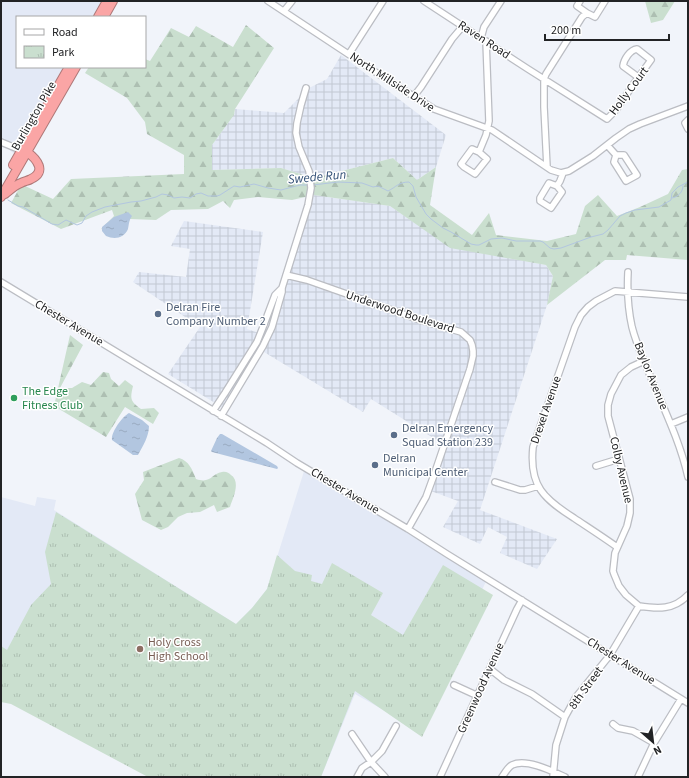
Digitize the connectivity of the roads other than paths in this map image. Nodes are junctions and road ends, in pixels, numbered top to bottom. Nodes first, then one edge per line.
1 (107, 1) edge
2 (113, 1) edge
3 (268, 1) edge
4 (292, 1) edge
5 (383, 1) edge
6 (424, 1) edge
7 (501, 1) edge
8 (580, 1) edge
9 (605, 1) edge
10 (284, 11) junction
11 (587, 13) junction
12 (99, 16) edge
13 (105, 16) edge
14 (463, 26) junction
15 (480, 38) junction
16 (486, 41) junction
17 (349, 54) junction
18 (68, 68) edge
19 (75, 68) edge
20 (638, 77) junction
21 (544, 79) junction
22 (306, 88) dead end
23 (414, 96) junction
24 (687, 108) edge
25 (688, 120) edge
26 (488, 129) junction
27 (688, 129) edge
28 (1, 142) edge
29 (607, 144) junction
30 (24, 151) junction
31 (479, 152) junction
32 (616, 155) junction
33 (547, 168) junction
34 (563, 172) junction
35 (556, 186) junction
36 (1, 187) edge
37 (1, 197) edge
38 (628, 272) dead end
39 (286, 275) junction
40 (1, 282) edge
41 (282, 288) junction
42 (628, 291) junction
43 (688, 297) edge
44 (644, 361) junction
45 (213, 411) junction
46 (221, 416) junction
47 (688, 417) edge
48 (671, 424) junction
49 (619, 460) junction
50 (596, 466) dead end
51 (688, 477) edge
52 (495, 482) dead end
53 (538, 486) junction
54 (408, 529) junction
55 (617, 548) junction
56 (688, 595) edge
57 (522, 600) junction
58 (639, 606) junction
59 (610, 655) junction
60 (490, 669) junction
61 (454, 685) dead end
62 (478, 696) junction
63 (681, 699) junction
64 (688, 703) edge
65 (565, 717) junction
66 (613, 724) dead end
67 (396, 726) dead end
68 (352, 734) dead end
69 (654, 743) junction
70 (371, 762) junction
71 (553, 774) edge
72 (357, 777) edge
73 (385, 777) edge
74 (440, 777) edge
75 (502, 777) edge
76 (565, 777) edge
77 (638, 777) edge

1 - 12 highway
2 - 13 highway
3 - 10 street, North Millside Drive
4 - 10 street
5 - 17 street
6 - 14 street, Raven Road
7 - 15 street
8 - 11 street
9 - 11 street
10 - 17 street, North Millside Drive
11 - 21 street
14 - 15 street, Raven Road
14 - 23 street
15 - 16 street, Raven Road
16 - 21 street, Raven Road
16 - 26 street
17 - 23 street, North Millside Drive
18 - 30 highway, Burlington Pike
19 - 30 highway, Burlington Pike
20 - 20 street, Holly Court
20 - 21 street, Holly Court
21 - 33 street
22 - 39 street
23 - 26 street, North Millside Drive
24 - 29 street
25 - 27 street
26 - 31 street
26 - 33 street, North Millside Drive
28 - 30 street
29 - 32 street
29 - 34 street
30 - 36 highway, Burlington Pike
30 - 37 highway, Burlington Pike
30 - 37 highway
31 - 31 street
32 - 32 street
33 - 34 street, North Millside Drive
34 - 35 street
35 - 35 street
38 - 42 street, Baylor Avenue
39 - 41 street
39 - 54 street, Underwood Boulevard
40 - 45 street, Chester Avenue
41 - 45 street
41 - 46 street
42 - 43 street, Drexel Avenue
42 - 44 street, Baylor Avenue
42 - 53 street, Drexel Avenue
44 - 48 street, Baylor Avenue
44 - 49 street, Colby Avenue
45 - 46 street, Chester Avenue
46 - 54 street, Chester Avenue
47 - 48 street
48 - 51 street, Baylor Avenue
49 - 50 street
49 - 55 street, Colby Avenue
52 - 53 street
53 - 55 street, Drexel Avenue
54 - 57 street, Chester Avenue
55 - 58 street, Colby Avenue
56 - 58 street
57 - 59 street, Chester Avenue
57 - 60 street, Greenwood Avenue
58 - 59 street, 8th Street
59 - 63 street, Chester Avenue
59 - 65 street, 8th Street
60 - 62 street, Greenwood Avenue
60 - 65 street
61 - 62 street
62 - 74 street, Greenwood Avenue
63 - 64 street, Chester Avenue
63 - 69 street
65 - 71 street, 8th Street
66 - 69 street
67 - 70 street
68 - 70 street
69 - 77 street
70 - 72 street
70 - 73 street
71 - 75 street
71 - 76 street

